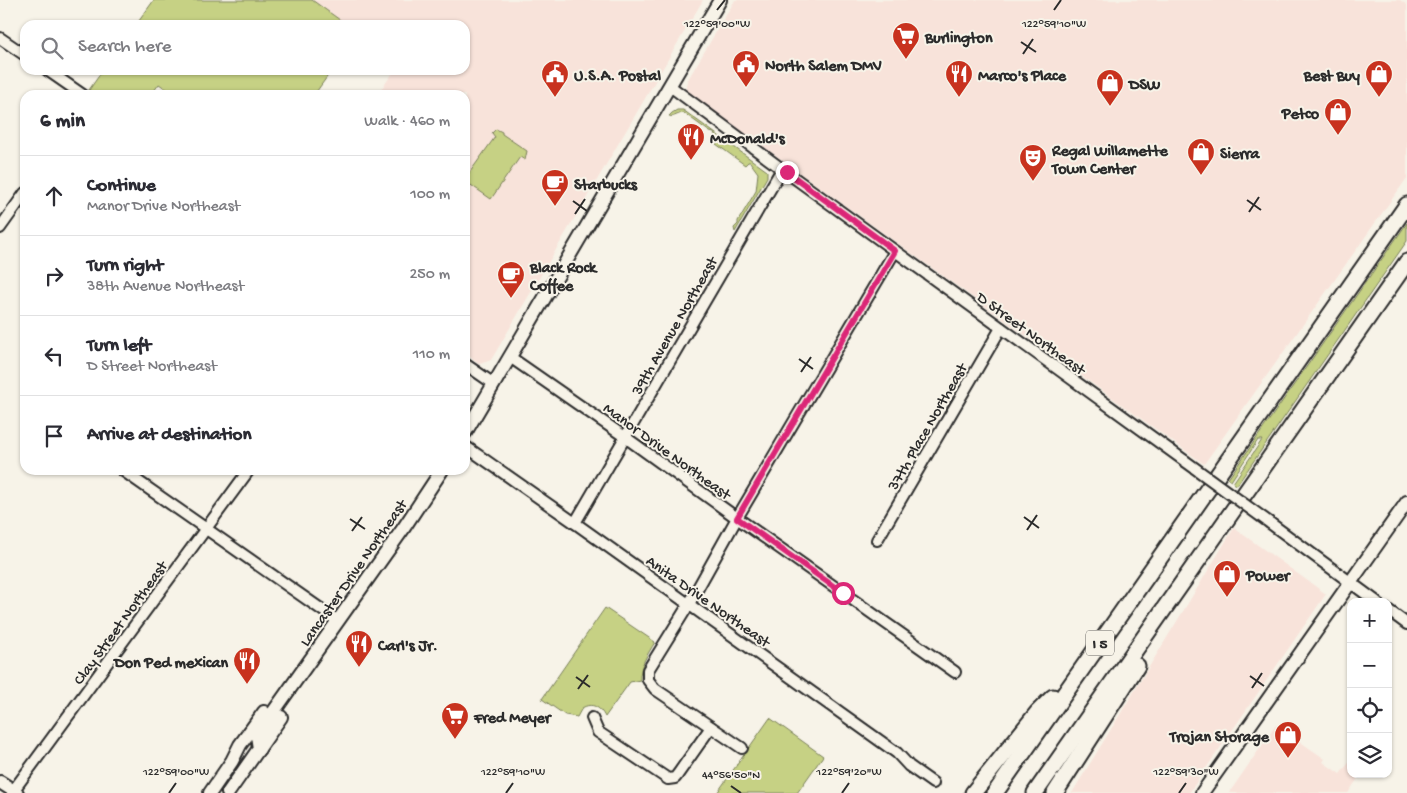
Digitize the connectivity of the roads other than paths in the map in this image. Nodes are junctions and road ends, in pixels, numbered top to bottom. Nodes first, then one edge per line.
1 (720, 0) edge
2 (0, 38) edge
3 (20, 52) edge
4 (54, 75) edge
5 (670, 86) junction
6 (76, 90) edge
7 (782, 169) junction
8 (20, 200) edge
9 (1407, 205) edge
10 (1, 225) edge
11 (895, 251) junction
12 (1407, 262) edge
13 (1001, 328) junction
14 (510, 357) junction
15 (470, 367) edge
16 (494, 384) junction
17 (470, 425) edge
18 (625, 437) junction
19 (470, 449) edge
20 (129, 475) edge
21 (245, 475) edge
22 (439, 475) edge
23 (1407, 502) edge
24 (737, 518) junction
25 (575, 523) junction
26 (206, 529) junction
27 (1220, 529) junction
28 (877, 540) dead end
29 (1351, 582) junction
30 (1372, 598) edge
31 (689, 604) junction
32 (1392, 613) edge
33 (338, 622) junction
34 (1407, 624) edge
35 (1086, 662) junction
36 (956, 672) dead end
37 (288, 691) junction
38 (592, 718) dead end
39 (711, 727) junction
40 (742, 748) dead end
41 (0, 782) edge
42 (933, 783) dead end
43 (15, 792) edge
44 (210, 793) edge
45 (228, 793) edge
46 (973, 793) edge
47 (995, 793) edge
48 (1035, 793) edge
49 (1055, 793) edge
50 (1202, 793) edge

1 - 5 main road
2 - 3 street
4 - 6 street
5 - 7 street, D Street Northeast
5 - 14 main road
7 - 11 street, D Street Northeast
7 - 18 street, 39th Avenue Northeast
8 - 10 street
9 - 35 highway, I 5
11 - 13 street, D Street Northeast
11 - 24 street
12 - 27 highway, I 5
13 - 28 street, 37th Place Northeast
13 - 29 street, D Street Northeast, bridge
14 - 16 main road
14 - 18 street, Manor Drive Northeast
15 - 16 street
16 - 17 main road
18 - 24 street, Manor Drive Northeast
18 - 25 street, 39th Avenue Northeast
19 - 25 street, Anita Drive Northeast
20 - 26 street
21 - 26 street, Clay Street Northeast
22 - 33 main road, Lancaster Drive Northeast
23 - 29 main road
24 - 31 street
24 - 36 street, Manor Drive Northeast
25 - 31 street, Anita Drive Northeast
26 - 33 street
26 - 43 street, Clay Street Northeast
27 - 48 highway, I 5
27 - 49 highway, I 5
29 - 30 street, D Street Northeast
29 - 50 main road
31 - 39 street
31 - 42 street, Anita Drive Northeast
32 - 34 street
33 - 37 main road, Lancaster Drive Northeast
35 - 46 highway
35 - 47 highway, I 5
37 - 44 main road, Lancaster Drive Northeast
37 - 45 main road, Lancaster Drive Northeast
38 - 39 street
39 - 40 street
41 - 43 main road

